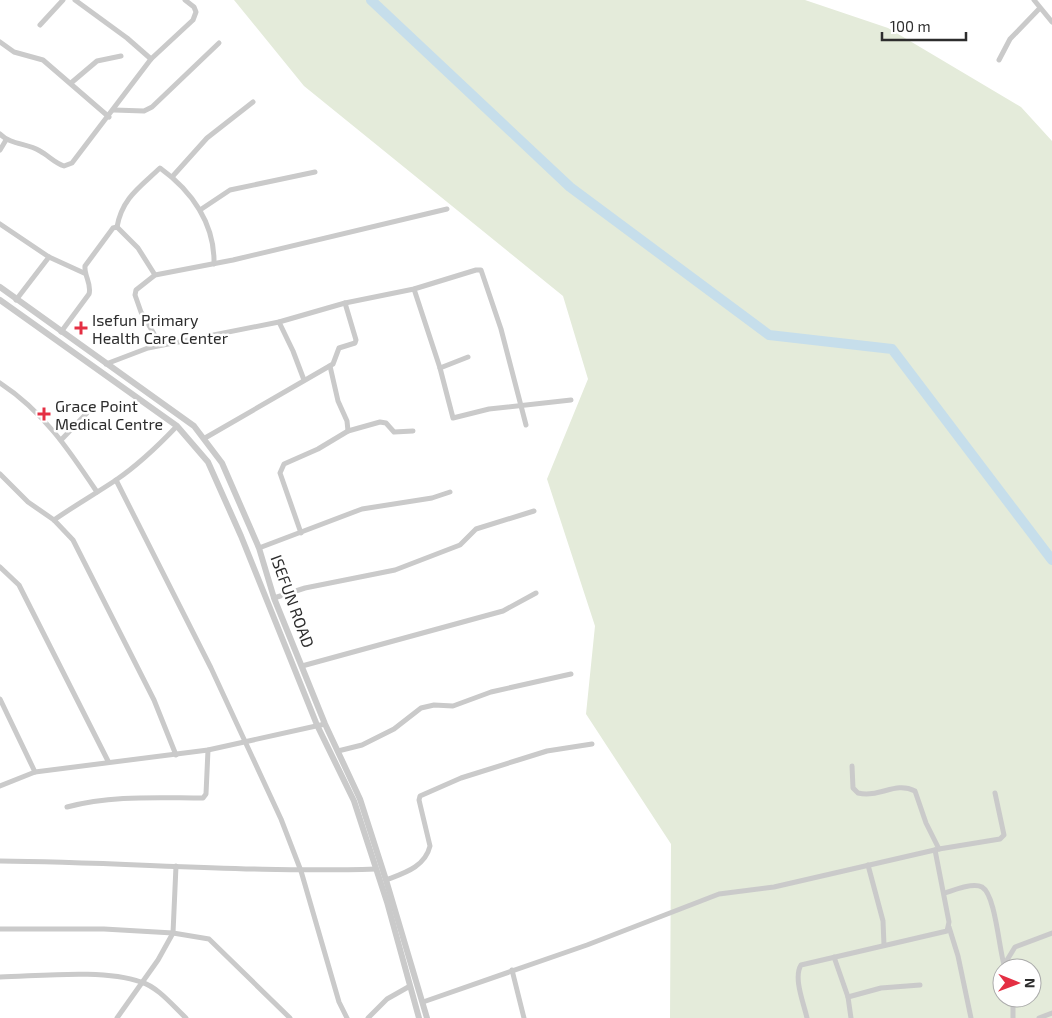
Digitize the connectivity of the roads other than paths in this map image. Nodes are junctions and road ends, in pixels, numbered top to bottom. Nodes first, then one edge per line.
1 (63, 0) edge
2 (75, 0) edge
3 (185, 0) edge
4 (1034, 0) edge
5 (1040, 9) junction
6 (1052, 22) edge
7 (40, 25) dead end
8 (0, 42) edge
9 (219, 43) dead end
10 (121, 56) dead end
11 (150, 59) junction
12 (1000, 60) dead end
13 (72, 82) junction
14 (253, 102) dead end
15 (114, 110) junction
16 (109, 116) junction
17 (0, 134) edge
18 (6, 140) junction
19 (0, 150) edge
20 (315, 172) dead end
21 (172, 176) junction
22 (447, 209) dead end
23 (200, 210) junction
24 (0, 224) edge
25 (117, 227) junction
26 (49, 257) junction
27 (214, 264) junction
28 (84, 273) junction
29 (155, 275) junction
30 (0, 287) edge
31 (414, 289) junction
32 (0, 300) edge
33 (16, 300) junction
34 (345, 303) junction
35 (279, 322) junction
36 (61, 332) junction
37 (154, 336) junction
38 (160, 344) junction
39 (148, 348) junction
40 (468, 357) dead end
41 (106, 364) junction
42 (330, 366) junction
43 (440, 368) junction
44 (304, 380) junction
45 (0, 383) edge
46 (571, 400) dead end
47 (522, 404) junction
48 (87, 412) dead end
49 (526, 425) dead end
50 (177, 426) junction
51 (348, 431) junction
52 (413, 431) dead end
53 (205, 438) junction
54 (62, 439) junction
55 (0, 474) edge
56 (116, 480) junction
57 (96, 492) junction
58 (450, 492) dead end
59 (534, 511) dead end
60 (54, 520) junction
61 (301, 533) junction
62 (259, 548) junction
63 (0, 567) edge
64 (536, 592) dead end
65 (274, 598) junction
66 (302, 666) junction
67 (571, 674) dead end
68 (0, 699) edge
69 (325, 724) junction
70 (317, 725) junction
71 (245, 740) junction
72 (592, 744) dead end
73 (208, 750) junction
74 (338, 751) junction
75 (176, 755) junction
76 (108, 762) junction
77 (852, 766) dead end
78 (35, 772) junction
79 (0, 786) edge
80 (995, 793) dead end
81 (67, 807) dead end
82 (937, 849) junction
83 (0, 861) edge
84 (868, 865) junction
85 (176, 866) junction
86 (376, 869) junction
87 (301, 872) junction
88 (386, 880) junction
89 (944, 893) junction
90 (949, 927) junction
91 (0, 929) edge
92 (173, 932) junction
93 (1052, 933) edge
94 (884, 945) junction
95 (834, 957) junction
96 (1002, 958) edge
97 (1009, 958) edge
98 (512, 970) junction
99 (0, 977) edge
100 (141, 982) junction
101 (920, 985) dead end
102 (410, 986) junction
103 (848, 997) junction
104 (423, 1002) junction
105 (1052, 1013) edge
106 (117, 1018) edge
107 (186, 1018) edge
108 (290, 1018) edge
109 (347, 1018) edge
110 (368, 1018) edge
111 (419, 1018) edge
112 (427, 1018) edge
113 (524, 1018) edge
114 (807, 1018) edge
115 (851, 1018) edge
116 (972, 1018) edge
117 (1039, 1018) edge

1 - 7 street
2 - 11 street
3 - 11 street
4 - 5 street
5 - 6 street
5 - 12 street
8 - 13 street
9 - 15 street
10 - 13 street
11 - 15 street
13 - 16 street
14 - 21 street
15 - 16 street
16 - 18 street
17 - 18 street
18 - 19 street
20 - 23 street
21 - 23 street
21 - 25 street
22 - 27 street
23 - 27 street
24 - 26 street
25 - 28 street
25 - 29 street
26 - 28 street
26 - 33 street
27 - 29 street
28 - 36 street
29 - 37 street
30 - 33 street, ISEFUN ROAD
31 - 34 street
31 - 43 street
31 - 47 street
32 - 50 street, ISEFUN ROAD
33 - 36 street, ISEFUN ROAD
34 - 35 street
34 - 42 street
35 - 38 street
35 - 44 street
36 - 41 street, ISEFUN ROAD
37 - 38 street
37 - 39 street
38 - 39 street
39 - 41 street
40 - 43 street
41 - 53 street, ISEFUN ROAD
42 - 44 street
42 - 51 street
43 - 47 street
44 - 53 street
45 - 54 street
46 - 47 street
47 - 49 street
48 - 54 street
50 - 56 street
50 - 70 street, ISEFUN ROAD
51 - 52 street
51 - 61 street
53 - 62 street, ISEFUN ROAD
54 - 57 street
55 - 60 street
56 - 57 street
56 - 71 street
57 - 60 street
58 - 61 street
59 - 65 street
60 - 75 street
61 - 62 street
62 - 65 street, ISEFUN ROAD
63 - 76 street
64 - 66 street
65 - 66 street, ISEFUN ROAD
66 - 69 street, ISEFUN ROAD
67 - 74 street
68 - 78 street
69 - 70 street
69 - 74 street, ISEFUN ROAD
70 - 71 street
70 - 86 street, ISEFUN ROAD
71 - 73 street
71 - 87 street
72 - 88 street
73 - 75 street
73 - 81 street
74 - 88 street, ISEFUN ROAD
75 - 76 street
76 - 78 street
77 - 82 street
78 - 79 street
80 - 82 street
82 - 84 street
82 - 89 street
83 - 85 street
84 - 94 street
84 - 98 street
85 - 87 street
85 - 92 street
86 - 87 street
86 - 102 street, ISEFUN ROAD
87 - 109 street
88 - 104 street, ISEFUN ROAD
89 - 90 street
89 - 96 street
90 - 94 street
90 - 116 street
91 - 92 street
92 - 100 street
92 - 108 street
93 - 97 street
94 - 95 street
95 - 103 street
95 - 114 street
98 - 104 street
98 - 113 street
99 - 100 street
100 - 106 street
100 - 107 street
101 - 103 street
102 - 110 street
102 - 111 street, ISEFUN ROAD
103 - 115 street
104 - 112 street, ISEFUN ROAD
105 - 117 street

